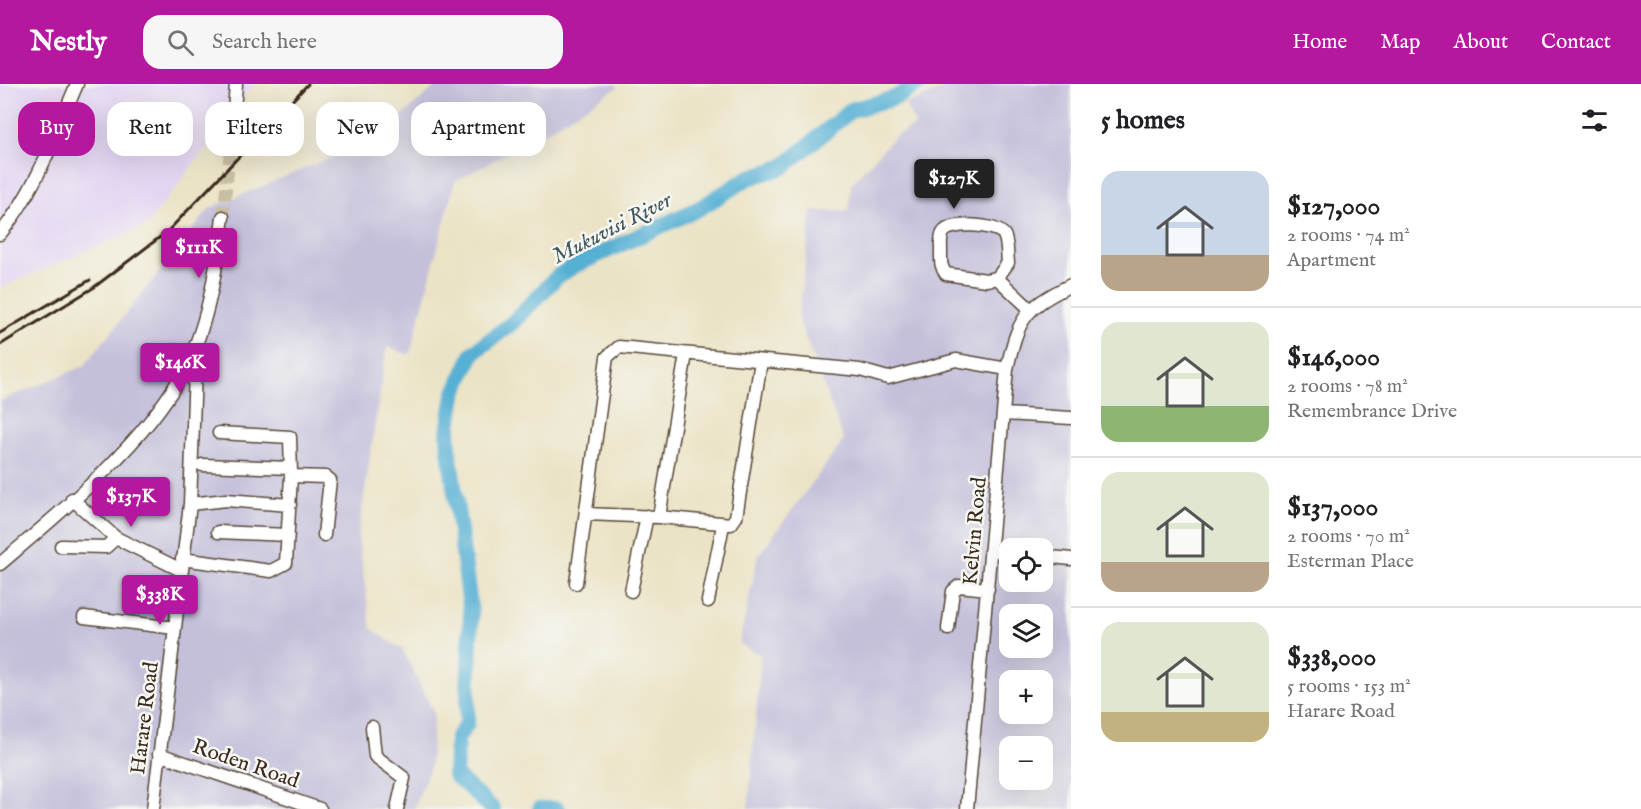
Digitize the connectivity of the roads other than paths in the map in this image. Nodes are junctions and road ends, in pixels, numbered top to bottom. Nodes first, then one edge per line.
1 (77, 84) edge
2 (236, 84) edge
3 (235, 102) edge
4 (223, 218) tunnel mouth
5 (0, 234) edge
6 (997, 278) junction
7 (1071, 285) edge
8 (1030, 309) junction
9 (196, 345) junction
10 (686, 354) junction
11 (761, 360) junction
12 (1007, 369) junction
13 (1003, 414) junction
14 (1071, 418) edge
15 (219, 433) dead end
16 (202, 465) dead end
17 (291, 472) junction
18 (72, 499) junction
19 (190, 504) junction
20 (290, 505) junction
21 (586, 514) junction
22 (653, 517) junction
23 (723, 525) junction
24 (218, 532) dead end
25 (324, 535) dead end
26 (288, 536) junction
27 (116, 538) junction
28 (61, 546) dead end
29 (992, 550) junction
30 (999, 551) edge
31 (1053, 557) edge
32 (1071, 559) edge
33 (0, 564) edge
34 (182, 565) junction
35 (576, 583) dead end
36 (988, 589) junction
37 (631, 591) dead end
38 (708, 601) dead end
39 (84, 617) dead end
40 (175, 628) junction
41 (948, 629) dead end
42 (372, 727) dead end
43 (159, 754) junction
44 (153, 809) edge
45 (320, 809) edge
46 (397, 809) edge
47 (967, 809) edge

1 - 5 street
2 - 3 street
4 - 9 street
6 - 6 street
6 - 8 street
7 - 8 street
8 - 12 street, Kelvin Road
9 - 18 street
9 - 19 street, Harare Road
10 - 11 street
10 - 21 street
10 - 22 street
11 - 12 street
11 - 23 street
12 - 13 street, Kelvin Road
13 - 14 street
13 - 29 street, Kelvin Road
15 - 17 street
16 - 17 street
17 - 20 street
17 - 25 street
18 - 27 street
18 - 33 street
19 - 20 street
19 - 34 street, Harare Road
20 - 26 street
21 - 22 street
21 - 35 street
22 - 23 street
22 - 37 street
23 - 38 street
24 - 26 street
26 - 34 street
27 - 28 street
27 - 34 street
29 - 30 street
29 - 36 street, Kelvin Road
31 - 32 street
34 - 40 street, Harare Road
36 - 41 street
36 - 47 street, Kelvin Road
39 - 40 street
40 - 43 street, Harare Road
42 - 46 street
43 - 44 street, Harare Road
43 - 45 street, Roden Road

